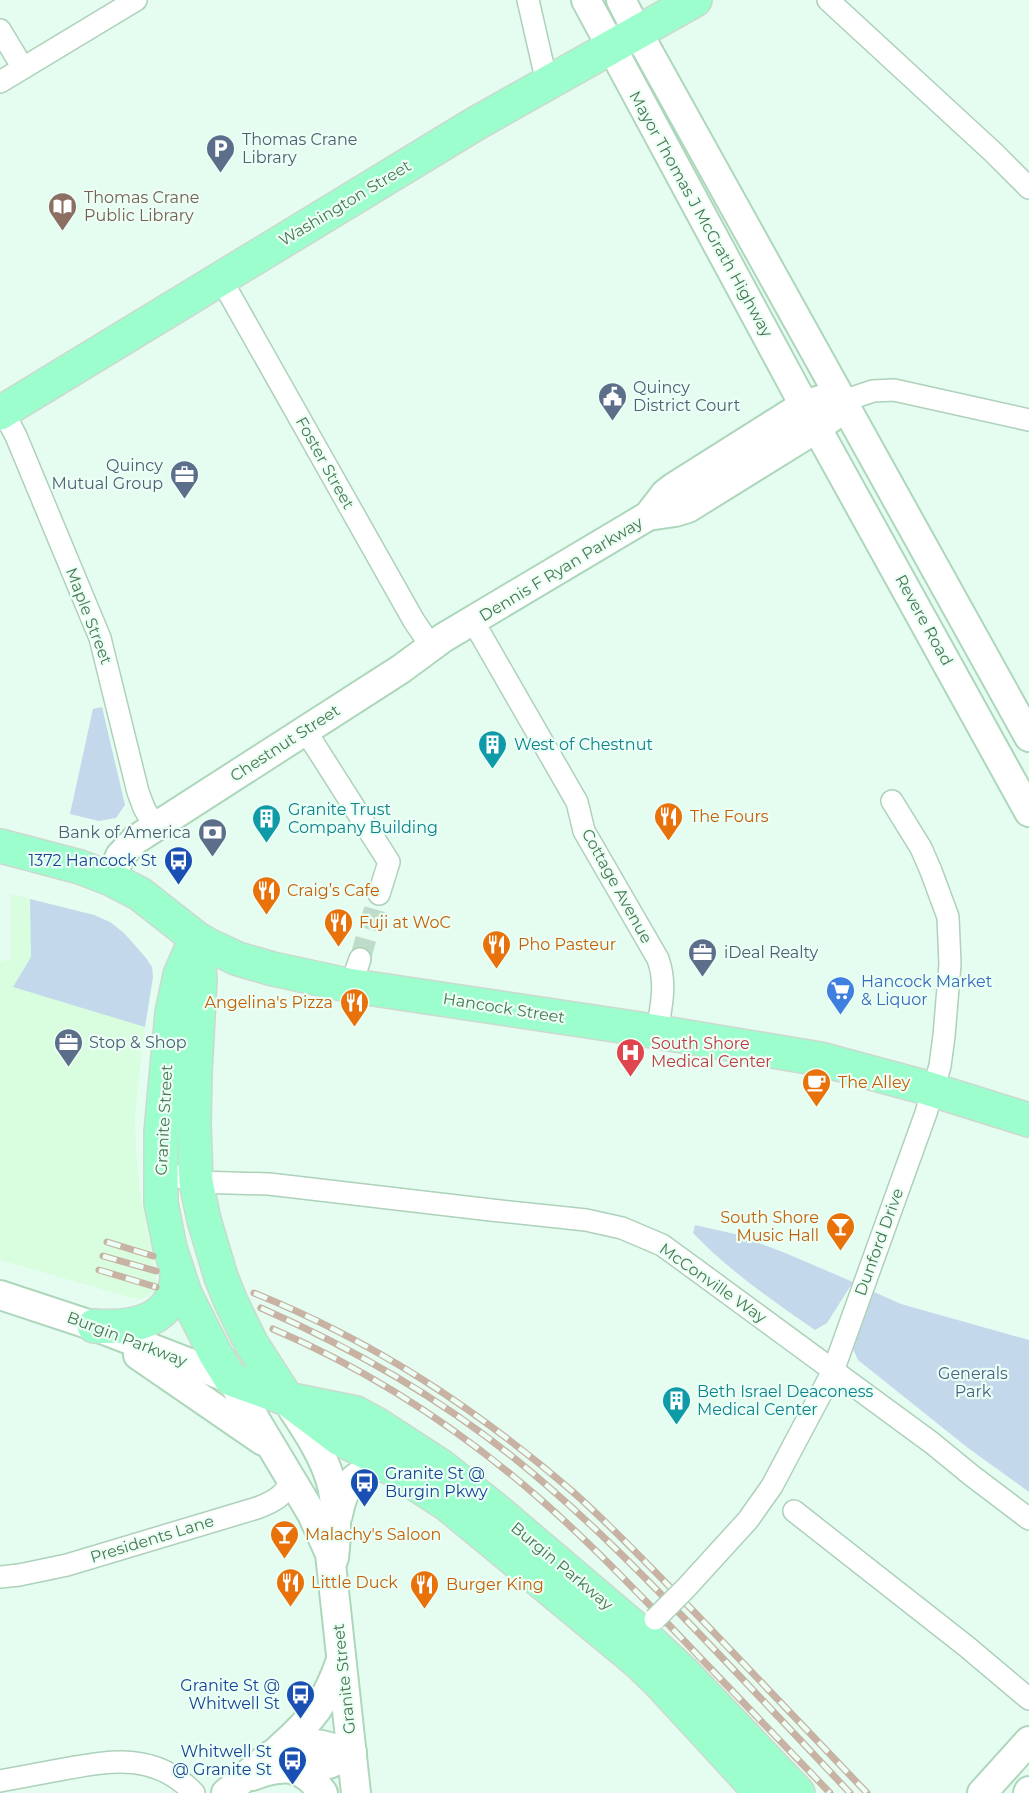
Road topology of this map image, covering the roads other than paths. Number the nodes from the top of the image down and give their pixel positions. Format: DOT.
graph roads {
  1 [pos="136,0"];
  2 [pos="528,0"];
  3 [pos="586,0"];
  4 [pos="621,0"];
  5 [pos="695,0"];
  6 [pos="828,0"];
  7 [pos="112,6"];
  8 [pos="0,30"];
  9 [pos="624,40"];
  10 [pos="23,69"];
  11 [pos="0,82"];
  12 [pos="547,83"];
  13 [pos="1029,188"];
  14 [pos="221,279"];
  15 [pos="843,401"];
  16 [pos="2,412"];
  17 [pos="811,417"];
  18 [pos="1029,420"];
  19 [pos="473,621"];
  20 [pos="431,646"];
  21 [pos="305,730"];
  22 [pos="1029,737"];
  23 [pos="892,801"];
  24 [pos="1029,812"];
  25 [pos="155,827"];
  26 [pos="0,846"];
  27 [pos="111,879"];
  28 [pos="379,894"];
  29 [pos="196,938"];
  30 [pos="657,1032"];
  31 [pos="933,1090"];
  32 [pos="1029,1120"];
  33 [pos="160,1171"];
  34 [pos="196,1182"];
  35 [pos="177,1271"];
  36 [pos="0,1294"];
  37 [pos="94,1326"];
  38 [pos="833,1371"];
  39 [pos="231,1379"];
  40 [pos="287,1399"];
  41 [pos="275,1452"];
  42 [pos="386,1464"];
  43 [pos="292,1479"];
  44 [pos="794,1511"];
  45 [pos="1029,1519"];
  46 [pos="337,1520"];
  47 [pos="333,1566"];
  48 [pos="0,1577"];
  49 [pos="649,1627"];
  50 [pos="342,1658"];
  51 [pos="1029,1699"];
  52 [pos="1026,1745"];
  53 [pos="352,1753"];
  54 [pos="280,1759"];
  55 [pos="0,1782"];
  56 [pos="233,1788"];
  57 [pos="194,1793"];
  58 [pos="323,1793"];
  59 [pos="356,1793"];
  60 [pos="761,1793"];
  61 [pos="798,1793"];
  62 [pos="982,1793"];
  1 -- 7 [label="street"];
  2 -- 12 [label="street"];
  3 -- 9 [label="main road, Mayor Thomas J McGrath Highway"];
  4 -- 9 [label="main road, Mayor Thomas J McGrath Highway"];
  5 -- 9 [label="main road, Washington Street"];
  6 -- 13 [label="street"];
  7 -- 10 [label="street"];
  8 -- 10 [label="street"];
  9 -- 12 [label="main road, Washington Street"];
  9 -- 15 [label="main road, Mayor Thomas J McGrath Highway"];
  9 -- 17 [label="main road, Mayor Thomas J McGrath Highway"];
  10 -- 11 [label="street"];
  12 -- 14 [label="main road, Washington Street"];
  14 -- 16 [label="main road, Washington Street"];
  14 -- 20 [label="street, Foster Street"];
  15 -- 17 [label="main road, Dennis F Ryan Parkway"];
  15 -- 18 [label="street"];
  15 -- 22 [label="main road"];
  16 -- 25 [label="street, Maple Street"];
  17 -- 19 [label="main road, Dennis F Ryan Parkway"];
  17 -- 24 [label="main road, Revere Road"];
  19 -- 20 [label="main road, Chestnut Street"];
  19 -- 30 [label="street, Cottage Avenue"];
  20 -- 21 [label="main road, Chestnut Street"];
  21 -- 25 [label="main road, Chestnut Street"];
  21 -- 28 [label="street"];
  23 -- 31 [label="street, Dunford Drive"];
  25 -- 27 [label="main road, Chestnut Street"];
  26 -- 27 [label="main road, Hancock Street"];
  27 -- 29 [label="main road, Hancock Street"];
  29 -- 30 [label="main road, Hancock Street"];
  29 -- 33 [label="main road, Granite Street"];
  29 -- 34 [label="main road, Granite Street"];
  30 -- 31 [label="main road, Hancock Street"];
  31 -- 32 [label="main road, Hancock Street"];
  31 -- 38 [label="street, Dunford Drive"];
  33 -- 34 [label="street, McConville Way"];
  33 -- 35 [label="main road, Granite Street"];
  34 -- 38 [label="street, McConville Way"];
  34 -- 40 [label="main road, Granite Street"];
  35 -- 37 [label="main road"];
  35 -- 39 [label="main road, Granite Street"];
  36 -- 37 [label="main road, Burgin Parkway"];
  37 -- 39 [label="main road, Burgin Parkway"];
  37 -- 41 [label="main road"];
  38 -- 45 [label="street, McConville Way"];
  38 -- 49 [label="street, Dunford Drive, bridge"];
  39 -- 40 [label="main road, Burgin Parkway"];
  39 -- 41 [label="main road, Granite Street"];
  40 -- 42 [label="main road, Burgin Parkway"];
  40 -- 46 [label="main road, Granite Street"];
  40 -- 49 [label="main road, Burgin Parkway"];
  41 -- 43 [label="main road, Granite Street"];
  42 -- 46 [label="main road"];
  42 -- 60 [label="main road, Burgin Parkway"];
  43 -- 47 [label="main road, Granite Street"];
  43 -- 48 [label="street, Presidents Lane"];
  44 -- 51 [label="street"];
  46 -- 47 [label="main road, Granite Street"];
  47 -- 50 [label="main road, Granite Street"];
  49 -- 61 [label="main road, Burgin Parkway"];
  50 -- 53 [label="main road, Granite Street"];
  50 -- 54 [label="main road"];
  52 -- 62 [label="main road"];
  53 -- 54 [label="main road"];
  53 -- 59 [label="main road, Granite Street"];
  54 -- 56 [label="main road"];
  54 -- 58 [label="main road"];
  55 -- 57 [label="street"];
}
